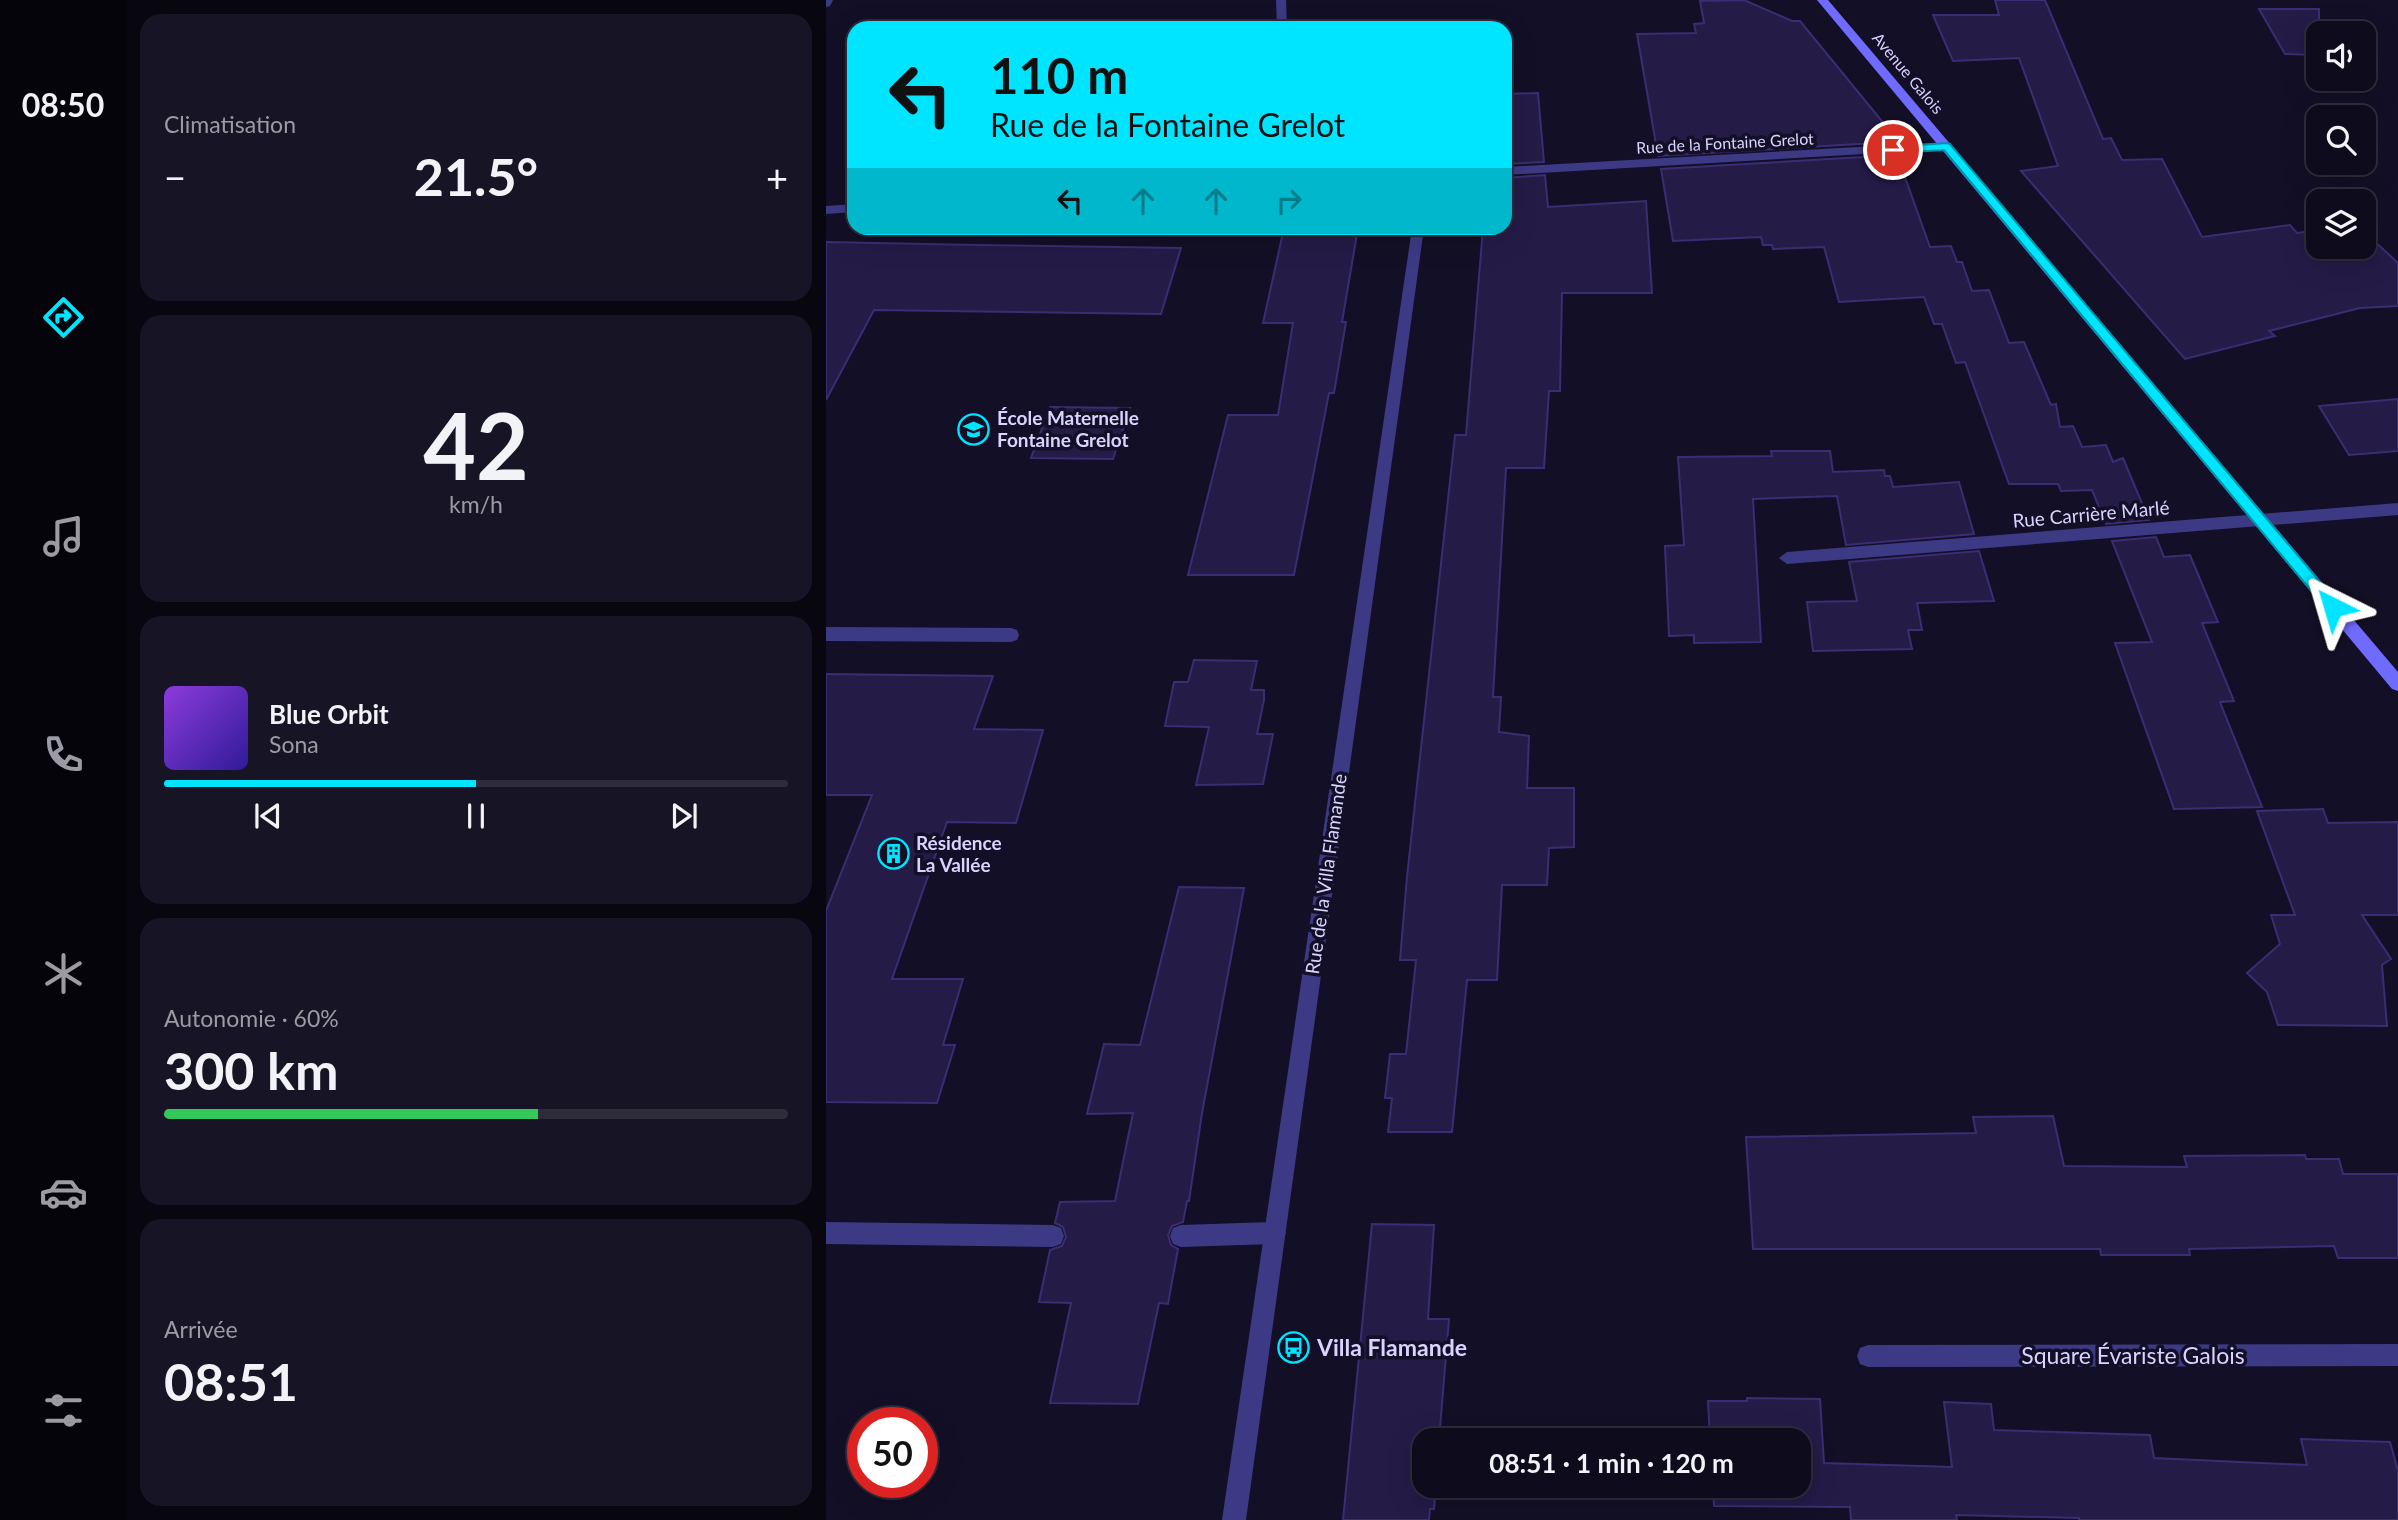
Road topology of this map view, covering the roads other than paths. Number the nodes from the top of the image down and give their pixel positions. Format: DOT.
graph roads {
  1 [pos="1281,0"];
  2 [pos="1822,0"];
  3 [pos="1282,21"];
  4 [pos="1947,146"];
  5 [pos="1512,171"];
  6 [pos="847,208"];
  7 [pos="826,210"];
  8 [pos="1417,235"];
  9 [pos="2398,509"];
  10 [pos="2258,519"];
  11 [pos="1787,558"];
  12 [pos="826,634"];
  13 [pos="1011,635"];
  14 [pos="2398,684"];
  15 [pos="826,1233"];
  16 [pos="1275,1233"];
  17 [pos="1053,1236"];
  18 [pos="1181,1236"];
  19 [pos="2398,1355"];
  20 [pos="1868,1356"];
  21 [pos="1234,1520"];
  1 -- 3 [label="street"];
  2 -- 4 [label="main road, Avenue Galois"];
  4 -- 5 [label="street, Rue de la Fontaine Grelot"];
  4 -- 10 [label="main road, Avenue Galois"];
  6 -- 7 [label="street"];
  8 -- 16 [label="street, Rue de la Villa Flamande"];
  9 -- 10 [label="street, Rue Carrière Marlé"];
  10 -- 11 [label="street, Rue Carrière Marlé"];
  10 -- 14 [label="main road, Avenue Galois"];
  12 -- 13 [label="street"];
  15 -- 17 [label="street"];
  16 -- 18 [label="street"];
  16 -- 21 [label="street, Rue de la Villa Flamande"];
  19 -- 20 [label="street, Square Évariste Galois"];
}
